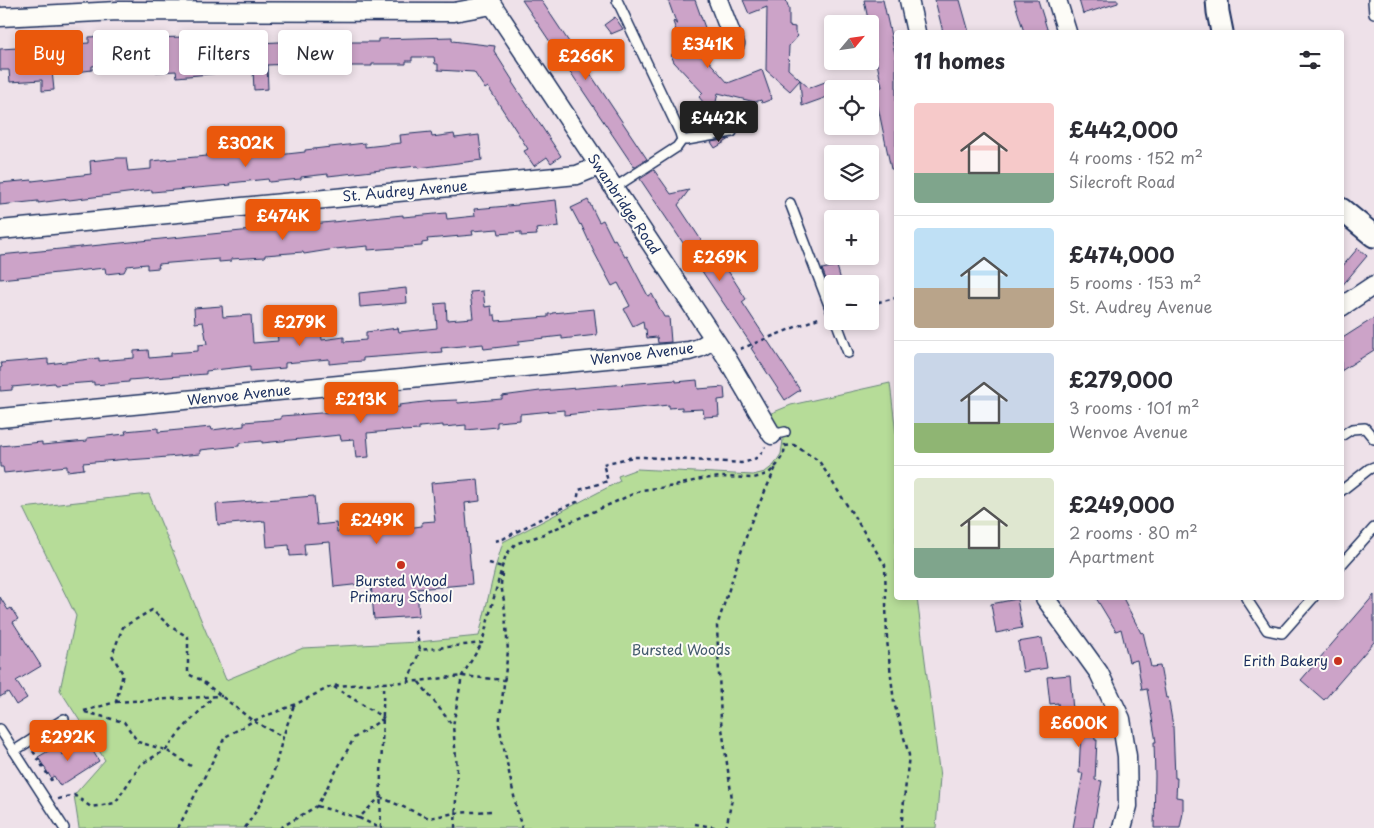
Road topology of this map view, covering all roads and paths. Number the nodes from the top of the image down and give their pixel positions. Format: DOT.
graph roads {
  1 [pos="617,0"];
  2 [pos="718,0"];
  3 [pos="909,0"];
  4 [pos="1058,0"];
  5 [pos="1217,0"];
  6 [pos="1373,0"];
  7 [pos="490,2"];
  8 [pos="1374,14"];
  9 [pos="0,17"];
  10 [pos="916,30"];
  11 [pos="1066,30"];
  12 [pos="1222,30"];
  13 [pos="734,44"];
  14 [pos="732,132"];
  15 [pos="682,140"];
  16 [pos="599,166"];
  17 [pos="614,188"];
  18 [pos="790,203"];
  19 [pos="1344,212"];
  20 [pos="0,230"];
  21 [pos="1374,236"];
  22 [pos="1374,285"];
  23 [pos="824,292"];
  24 [pos="894,298"];
  25 [pos="879,302"];
  26 [pos="1344,306"];
  27 [pos="824,316"];
  28 [pos="839,330"];
  29 [pos="714,339"];
  30 [pos="848,354"];
  31 [pos="725,355"];
  32 [pos="0,418"];
  33 [pos="1344,434"];
  34 [pos="778,437"];
  35 [pos="1374,440"];
  36 [pos="777,466"];
  37 [pos="1374,467"];
  38 [pos="1344,489"];
  39 [pos="557,510"];
  40 [pos="565,524"];
  41 [pos="1374,528"];
  42 [pos="495,541"];
  43 [pos="1344,562"];
  44 [pos="489,563"];
  45 [pos="502,567"];
  46 [pos="1046,600"];
  47 [pos="1247,600"];
  48 [pos="1311,600"];
  49 [pos="416,630"];
  50 [pos="482,644"];
  51 [pos="420,650"];
  52 [pos="462,676"];
  53 [pos="505,680"];
  54 [pos="419,681"];
  55 [pos="408,682"];
  56 [pos="383,683"];
  57 [pos="332,686"];
  58 [pos="213,696"];
  59 [pos="222,696"];
  60 [pos="116,702"];
  61 [pos="294,705"];
  62 [pos="384,718"];
  63 [pos="64,719"];
  64 [pos="253,721"];
  65 [pos="453,726"];
  66 [pos="0,729"];
  67 [pos="283,737"];
  68 [pos="27,742"];
  69 [pos="166,750"];
  70 [pos="14,751"];
  71 [pos="191,766"];
  72 [pos="55,778"];
  73 [pos="380,797"];
  74 [pos="47,801"];
  75 [pos="317,806"];
  76 [pos="491,811"];
  77 [pos="455,813"];
  78 [pos="359,818"];
  79 [pos="695,824"];
  80 [pos="64,828"];
  81 [pos="178,828"];
  82 [pos="245,828"];
  83 [pos="280,828"];
  84 [pos="380,828"];
  85 [pos="455,828"];
  86 [pos="522,828"];
  87 [pos="720,828"];
  88 [pos="726,828"];
  89 [pos="901,828"];
  90 [pos="1122,828"];
  1 -- 15 [label="lane"];
  2 -- 13 [label="street"];
  3 -- 10 [label="street"];
  4 -- 11 [label="street"];
  5 -- 12 [label="street"];
  6 -- 8 [label="lane"];
  7 -- 9 [label="street"];
  7 -- 16 [label="street, Swanbridge Road"];
  14 -- 15 [label="lane"];
  15 -- 17 [label="lane"];
  16 -- 17 [label="street, Swanbridge Road"];
  16 -- 20 [label="street, St. Audrey Avenue"];
  17 -- 29 [label="street, Swanbridge Road"];
  18 -- 23 [label="lane"];
  19 -- 21 [label="street"];
  22 -- 26 [label="street"];
  24 -- 25 [label="path"];
  27 -- 31 [label="path"];
  28 -- 30 [label="lane"];
  29 -- 31 [label="street, Swanbridge Road"];
  29 -- 32 [label="street, Wenvoe Avenue"];
  31 -- 34 [label="street, Swanbridge Road"];
  33 -- 35 [label="lane"];
  34 -- 36 [label="path"];
  34 -- 39 [label="path"];
  34 -- 89 [label="path"];
  36 -- 40 [label="path"];
  36 -- 88 [label="path"];
  37 -- 38 [label="lane"];
  39 -- 40 [label="path"];
  39 -- 42 [label="path"];
  40 -- 45 [label="path"];
  41 -- 43 [label="lane"];
  44 -- 45 [label="path"];
  45 -- 50 [label="path"];
  45 -- 53 [label="path"];
  46 -- 90 [label="street"];
  47 -- 48 [label="lane"];
  49 -- 51 [label="path"];
  50 -- 51 [label="path"];
  50 -- 52 [label="path"];
  51 -- 55 [label="path"];
  52 -- 53 [label="path"];
  52 -- 54 [label="path"];
  52 -- 65 [label="path"];
  53 -- 86 [label="path"];
  54 -- 55 [label="path"];
  54 -- 65 [label="path"];
  55 -- 56 [label="path"];
  56 -- 57 [label="path"];
  56 -- 62 [label="path"];
  57 -- 61 [label="path"];
  57 -- 62 [label="path"];
  58 -- 59 [label="path"];
  58 -- 60 [label="path"];
  58 -- 69 [label="path"];
  59 -- 60 [label="path"];
  59 -- 64 [label="path"];
  60 -- 69 [label="path"];
  61 -- 64 [label="path"];
  61 -- 67 [label="path"];
  62 -- 73 [label="path"];
  62 -- 75 [label="path"];
  63 -- 68 [label="lane"];
  64 -- 67 [label="path"];
  64 -- 81 [label="path"];
  65 -- 77 [label="path"];
  66 -- 70 [label="lane"];
  67 -- 82 [label="path"];
  68 -- 70 [label="lane"];
  68 -- 72 [label="path"];
  69 -- 71 [label="path"];
  69 -- 74 [label="path"];
  70 -- 74 [label="lane"];
  73 -- 77 [label="path"];
  73 -- 78 [label="path"];
  73 -- 84 [label="path"];
  74 -- 80 [label="lane"];
  75 -- 78 [label="path"];
  75 -- 83 [label="path"];
  76 -- 77 [label="path"];
  77 -- 85 [label="path"];
  78 -- 84 [label="path"];
  79 -- 87 [label="path"];
}
